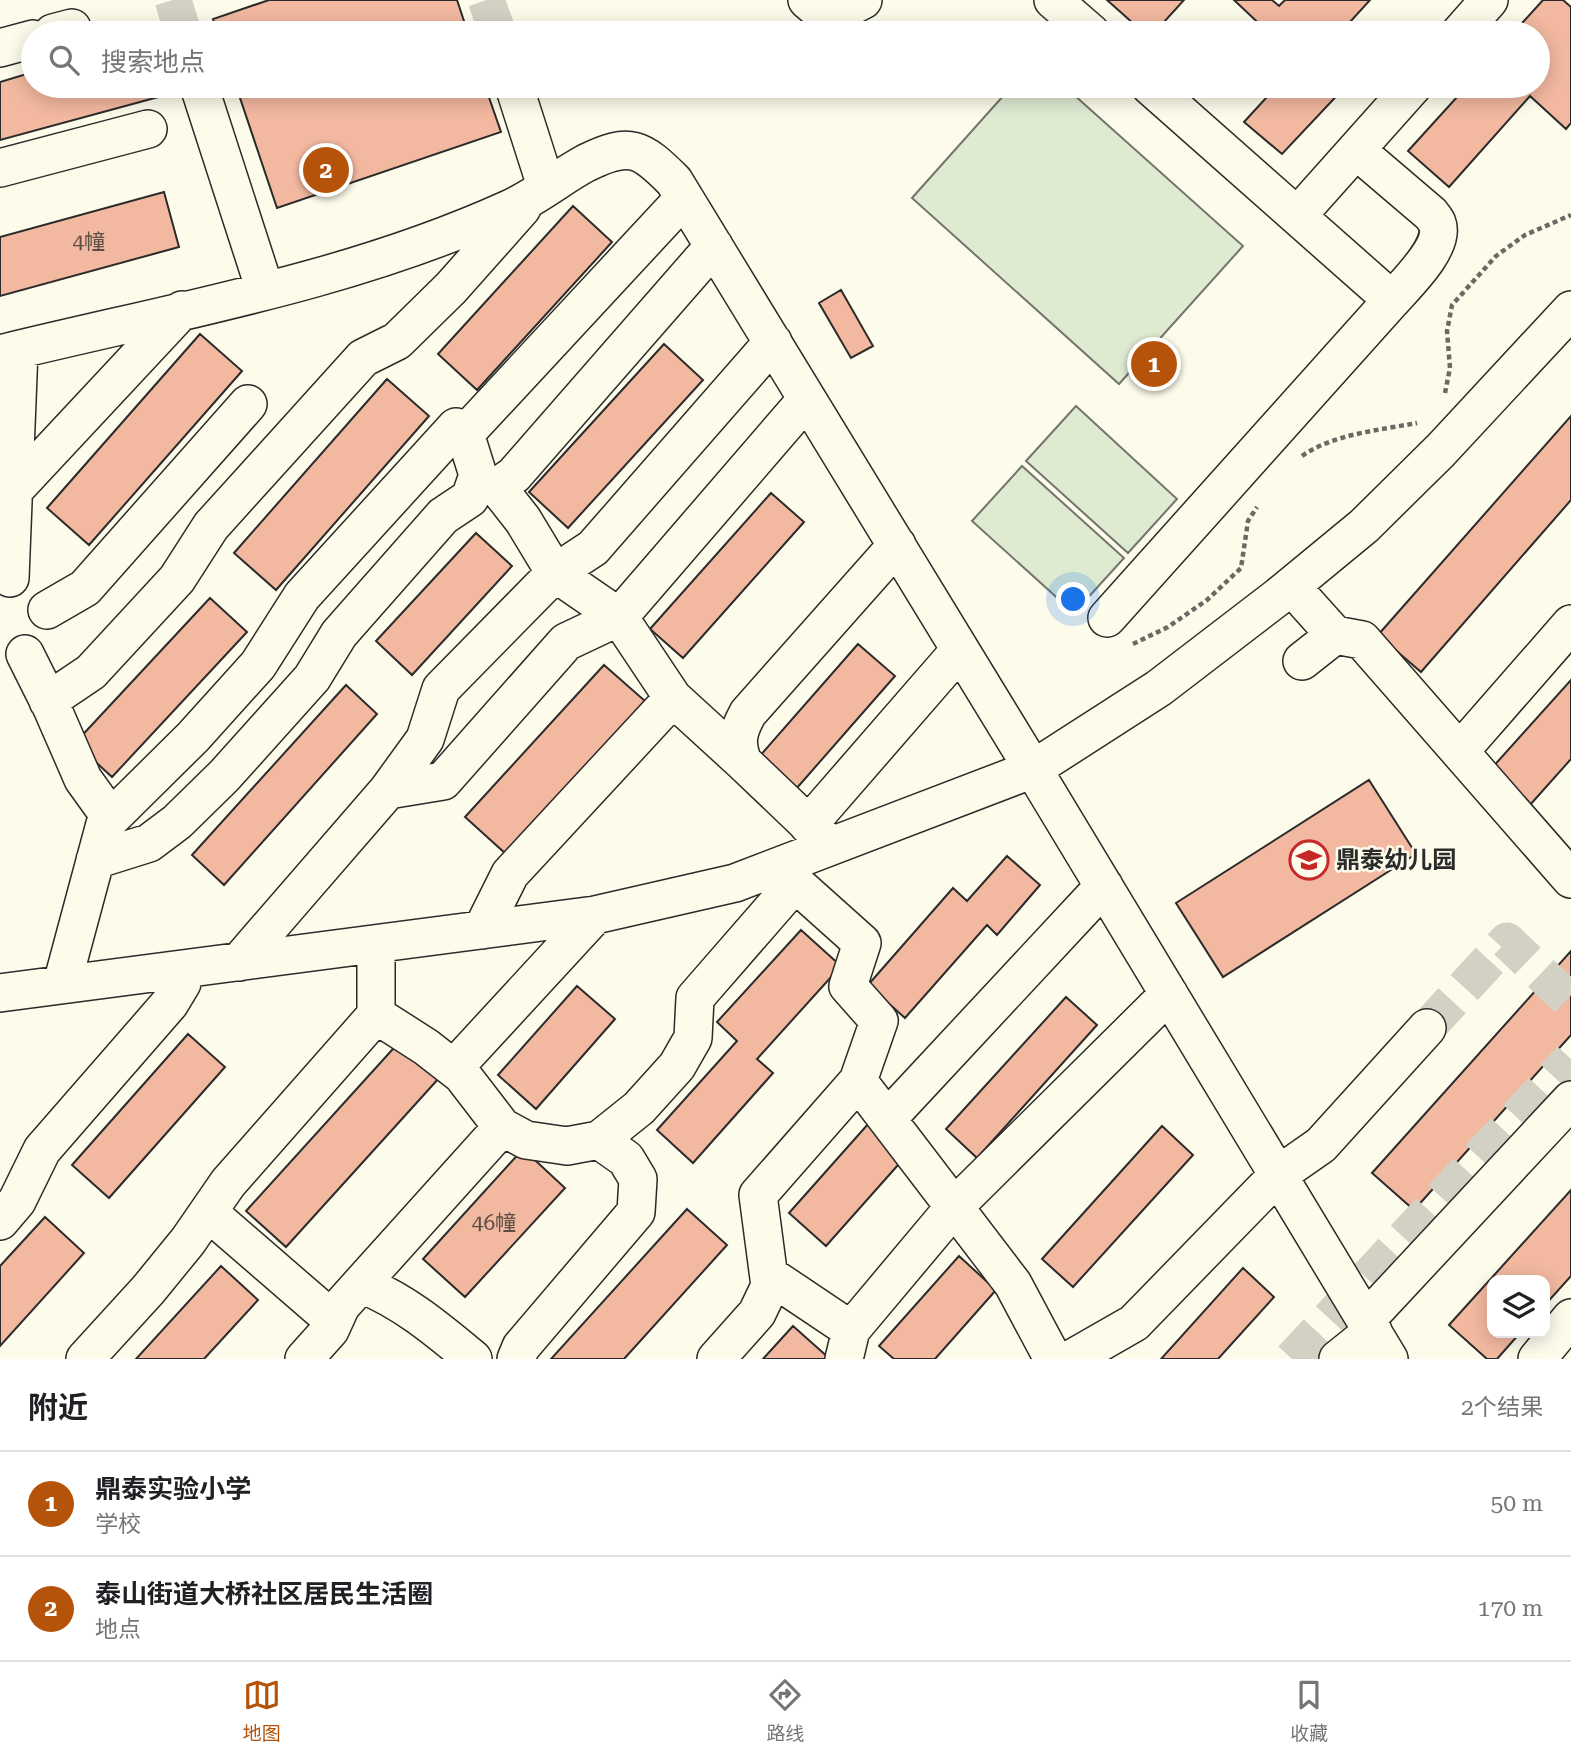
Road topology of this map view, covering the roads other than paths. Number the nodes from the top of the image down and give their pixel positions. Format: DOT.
graph roads {
  1 [pos="807,0"];
  2 [pos="863,0"];
  3 [pos="1053,0"];
  4 [pos="1489,0"];
  5 [pos="1077,21"];
  6 [pos="1471,21"];
  7 [pos="21,42"];
  8 [pos="0,48"];
  9 [pos="204,98"];
  10 [pos="517,98"];
  11 [pos="1164,98"];
  12 [pos="1402,98"];
  13 [pos="148,129"];
  14 [pos="1356,150"];
  15 [pos="0,168"];
  16 [pos="540,190"];
  17 [pos="684,198"];
  18 [pos="1297,216"];
  19 [pos="714,246"];
  20 [pos="265,290"];
  21 [pos="1392,300"];
  22 [pos="182,310"];
  23 [pos="1571,310"];
  24 [pos="773,342"];
  25 [pos="9,352"];
  26 [pos="807,399"];
  27 [pos="248,404"];
  28 [pos="463,436"];
  29 [pos="486,486"];
  30 [pos="13,491"];
  31 [pos="897,545"];
  32 [pos="555,573"];
  33 [pos="5,578"];
  34 [pos="1291,586"];
  35 [pos="47,610"];
  36 [pos="618,617"];
  37 [pos="1107,618"];
  38 [pos="1571,624"];
  39 [pos="1335,635"];
  40 [pos="960,650"];
  41 [pos="12,656"];
  42 [pos="1302,661"];
  43 [pos="673,698"];
  44 [pos="48,701"];
  45 [pos="1460,751"];
  46 [pos="743,762"];
  47 [pos="1033,769"];
  48 [pos="388,790"];
  49 [pos="111,818"];
  50 [pos="820,836"];
  51 [pos="95,860"];
  52 [pos="791,873"];
  53 [pos="1570,876"];
  54 [pos="1104,886"];
  55 [pos="595,915"];
  56 [pos="482,930"];
  57 [pos="376,944"];
  58 [pos="239,962"];
  59 [pos="183,969"];
  60 [pos="62,984"];
  61 [pos="0,993"];
  62 [pos="1169,993"];
  63 [pos="376,1015"];
  64 [pos="1427,1028"];
  65 [pos="454,1068"];
  66 [pos="858,1080"];
  67 [pos="1565,1118"];
  68 [pos="887,1119"];
  69 [pos="502,1127"];
  70 [pos="599,1140"];
  71 [pos="1278,1175"];
  72 [pos="956,1206"];
  73 [pos="208,1212"];
  74 [pos="0,1221"];
  75 [pos="769,1275"];
  76 [pos="361,1284"];
  77 [pos="1571,1318"];
  78 [pos="334,1321"];
  79 [pos="1376,1337"];
  80 [pos="847,1345"];
  81 [pos="85,1359"];
  82 [pos="304,1359"];
  83 [pos="473,1359"];
  84 [pos="516,1359"];
  85 [pos="716,1359"];
  86 [pos="1053,1359"];
  87 [pos="1071,1359"];
  88 [pos="1338,1359"];
  89 [pos="1537,1359"];
  1 -- 2 [label="lane"];
  3 -- 5 [label="lane"];
  4 -- 6 [label="lane"];
  7 -- 8 [label="lane"];
  9 -- 20 [label="lane"];
  10 -- 16 [label="lane"];
  11 -- 18 [label="lane"];
  12 -- 14 [label="lane"];
  13 -- 15 [label="lane"];
  14 -- 18 [label="lane"];
  14 -- 21 [label="lane"];
  16 -- 17 [label="lane"];
  16 -- 20 [label="lane"];
  16 -- 44 [label="lane"];
  17 -- 19 [label="lane"];
  17 -- 28 [label="lane"];
  18 -- 21 [label="lane"];
  19 -- 24 [label="lane"];
  19 -- 29 [label="lane"];
  20 -- 22 [label="lane"];
  21 -- 37 [label="lane"];
  22 -- 25 [label="lane"];
  22 -- 30 [label="lane"];
  23 -- 34 [label="lane"];
  24 -- 26 [label="lane"];
  24 -- 32 [label="lane"];
  25 -- 30 [label="lane"];
  26 -- 31 [label="lane"];
  26 -- 36 [label="lane"];
  27 -- 35 [label="lane"];
  28 -- 29 [label="lane"];
  28 -- 49 [label="lane"];
  29 -- 32 [label="lane"];
  29 -- 51 [label="lane"];
  30 -- 33 [label="lane"];
  31 -- 40 [label="lane"];
  31 -- 46 [label="lane"];
  32 -- 36 [label="lane"];
  32 -- 48 [label="lane"];
  33 -- 35 [label="lane"];
  34 -- 39 [label="lane"];
  34 -- 47 [label="lane"];
  35 -- 41 [label="lane"];
  36 -- 43 [label="lane"];
  36 -- 48 [label="lane"];
  38 -- 45 [label="lane"];
  39 -- 42 [label="lane"];
  39 -- 45 [label="lane"];
  40 -- 47 [label="lane"];
  40 -- 50 [label="lane"];
  41 -- 44 [label="lane"];
  43 -- 46 [label="lane"];
  43 -- 56 [label="lane"];
  44 -- 49 [label="lane"];
  45 -- 53 [label="lane"];
  46 -- 50 [label="lane"];
  47 -- 50 [label="lane"];
  47 -- 54 [label="lane"];
  48 -- 58 [label="lane"];
  49 -- 51 [label="lane"];
  50 -- 52 [label="lane"];
  51 -- 60 [label="lane"];
  52 -- 55 [label="lane"];
  52 -- 66 [label="lane"];
  52 -- 70 [label="lane"];
  54 -- 62 [label="lane"];
  54 -- 68 [label="lane"];
  55 -- 56 [label="lane"];
  55 -- 65 [label="lane"];
  56 -- 57 [label="lane"];
  57 -- 58 [label="lane"];
  57 -- 63 [label="lane"];
  58 -- 59 [label="lane"];
  59 -- 60 [label="lane"];
  59 -- 74 [label="lane"];
  60 -- 61 [label="lane"];
  62 -- 71 [label="lane"];
  62 -- 72 [label="lane"];
  63 -- 65 [label="lane"];
  63 -- 73 [label="lane"];
  64 -- 71 [label="lane"];
  65 -- 69 [label="lane"];
  66 -- 68 [label="lane"];
  66 -- 75 [label="lane"];
  67 -- 79 [label="lane"];
  68 -- 72 [label="lane"];
  69 -- 70 [label="lane"];
  69 -- 76 [label="lane"];
  70 -- 84 [label="lane"];
  71 -- 79 [label="lane"];
  71 -- 87 [label="lane"];
  72 -- 80 [label="lane"];
  72 -- 86 [label="lane"];
  73 -- 78 [label="lane"];
  73 -- 81 [label="lane"];
  75 -- 80 [label="lane"];
  75 -- 85 [label="lane"];
  76 -- 78 [label="lane"];
  76 -- 83 [label="lane"];
  77 -- 89 [label="lane"];
  78 -- 82 [label="lane"];
  79 -- 88 [label="lane"];
}
